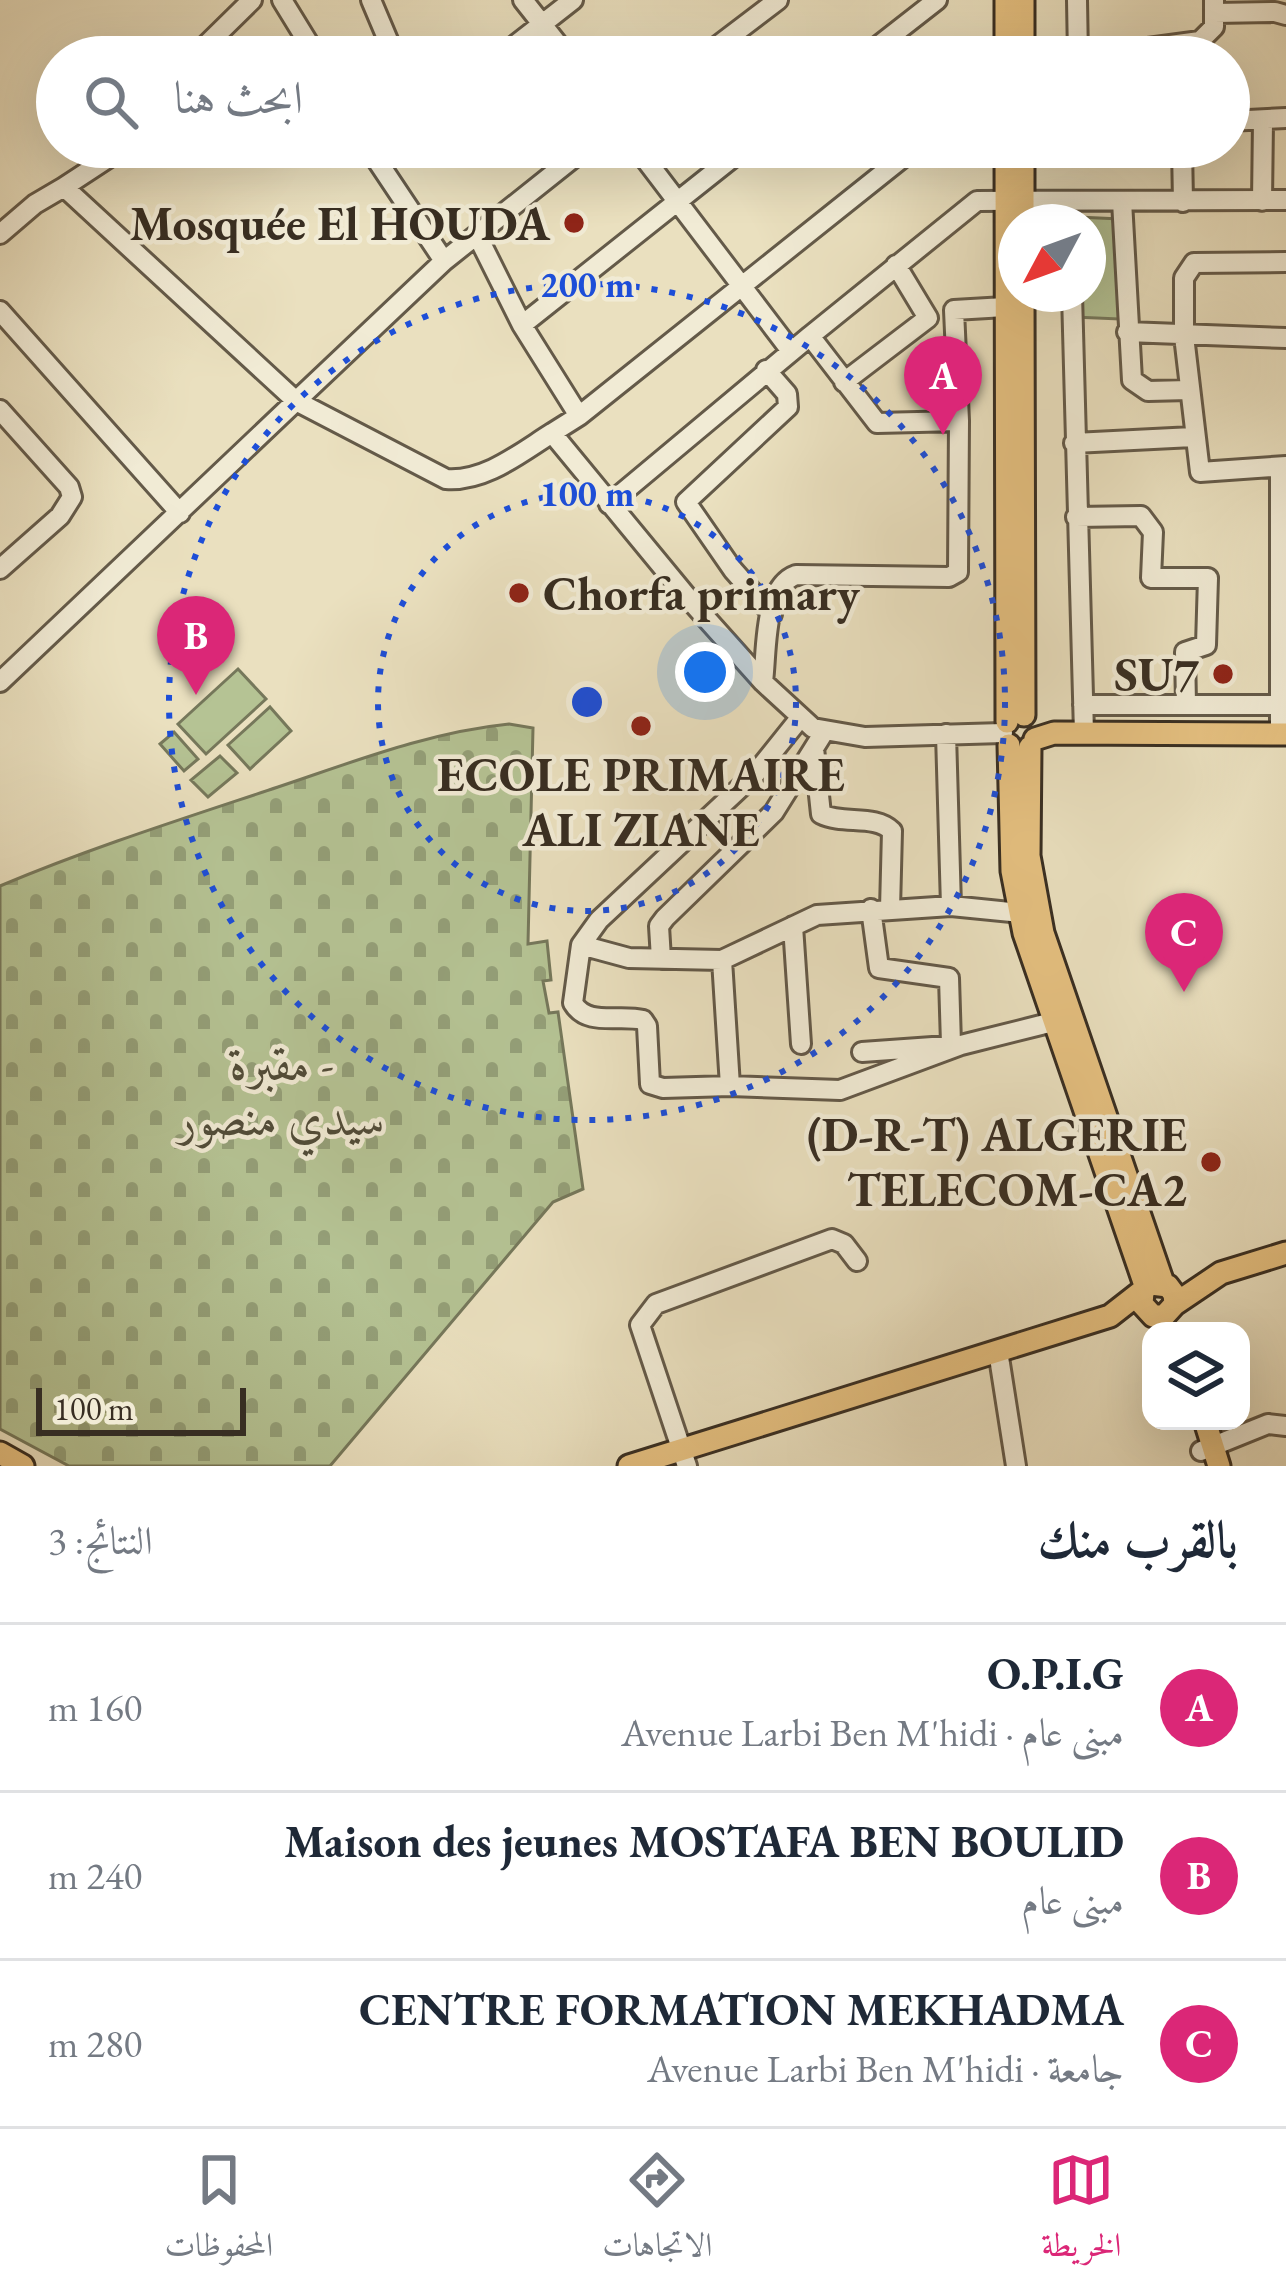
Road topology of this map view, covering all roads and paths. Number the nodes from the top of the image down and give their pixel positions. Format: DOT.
graph roads {
  1 [pos="252,0"];
  2 [pos="282,0"];
  3 [pos="371,0"];
  4 [pos="523,0"];
  5 [pos="573,0"];
  6 [pos="778,0"];
  7 [pos="937,0"];
  8 [pos="1006,0"];
  9 [pos="1023,0"];
  10 [pos="1077,0"];
  11 [pos="1215,7"];
  12 [pos="1286,15"];
  13 [pos="542,23"];
  14 [pos="215,36"];
  15 [pos="304,36"];
  16 [pos="386,36"];
  17 [pos="526,36"];
  18 [pos="552,36"];
  19 [pos="731,36"];
  20 [pos="891,36"];
  21 [pos="1006,36"];
  22 [pos="1023,36"];
  23 [pos="1078,36"];
  24 [pos="1207,36"];
  25 [pos="1286,118"];
  26 [pos="1250,121"];
  27 [pos="1263,121"];
  28 [pos="92,168"];
  29 [pos="388,168"];
  30 [pos="562,168"];
  31 [pos="652,168"];
  32 [pos="718,168"];
  33 [pos="890,168"];
  34 [pos="1010,168"];
  35 [pos="1021,168"];
  36 [pos="1182,168"];
  37 [pos="64,187"];
  38 [pos="676,200"];
  39 [pos="1286,200"];
  40 [pos="1122,201"];
  41 [pos="1262,201"];
  42 [pos="1183,202"];
  43 [pos="1017,204"];
  44 [pos="1018,204"];
  45 [pos="1106,204"];
  46 [pos="998,205"];
  47 [pos="0,234"];
  48 [pos="478,237"];
  49 [pos="444,261"];
  50 [pos="1286,262"];
  51 [pos="896,265"];
  52 [pos="741,286"];
  53 [pos="998,303"];
  54 [pos="0,310"];
  55 [pos="1014,312"];
  56 [pos="1072,312"];
  57 [pos="522,326"];
  58 [pos="1127,332"];
  59 [pos="809,336"];
  60 [pos="1184,336"];
  61 [pos="1286,338"];
  62 [pos="790,351"];
  63 [pos="766,370"];
  64 [pos="844,382"];
  65 [pos="1189,390"];
  66 [pos="296,401"];
  67 [pos="0,410"];
  68 [pos="579,416"];
  69 [pos="959,422"];
  70 [pos="552,433"];
  71 [pos="1193,437"];
  72 [pos="1074,442"];
  73 [pos="1283,466"];
  74 [pos="610,504"];
  75 [pos="180,513"];
  76 [pos="1076,517"];
  77 [pos="0,569"];
  78 [pos="772,614"];
  79 [pos="0,682"];
  80 [pos="763,682"];
  81 [pos="1186,704"];
  82 [pos="1083,705"];
  83 [pos="1279,705"];
  84 [pos="800,718"];
  85 [pos="1024,731"];
  86 [pos="1084,733"];
  87 [pos="946,734"];
  88 [pos="1283,734"];
  89 [pos="819,740"];
  90 [pos="951,906"];
  91 [pos="880,909"];
  92 [pos="1030,914"];
  93 [pos="793,926"];
  94 [pos="581,945"];
  95 [pos="661,959"];
  96 [pos="722,960"];
  97 [pos="1053,1022"];
  98 [pos="801,1044"];
  99 [pos="956,1045"];
  100 [pos="862,1052"];
  101 [pos="730,1086"];
  102 [pos="1286,1253"];
  103 [pos="857,1261"];
  104 [pos="1162,1306"];
  105 [pos="998,1351"];
  106 [pos="1286,1426"];
  107 [pos="1196,1430"];
  108 [pos="0,1453"];
  109 [pos="1210,1457"];
  110 [pos="684,1458"];
  111 [pos="22,1466"];
  112 [pos="629,1466"];
  113 [pos="1016,1466"];
  1 -- 14 [label="street"];
  2 -- 15 [label="street"];
  3 -- 16 [label="street"];
  4 -- 13 [label="street"];
  5 -- 13 [label="street"];
  6 -- 19 [label="street"];
  7 -- 20 [label="street"];
  8 -- 21 [label="main road"];
  9 -- 22 [label="main road"];
  10 -- 23 [label="street"];
  11 -- 12 [label="street"];
  11 -- 24 [label="street"];
  13 -- 17 [label="street"];
  13 -- 18 [label="street"];
  25 -- 27 [label="street"];
  26 -- 27 [label="street"];
  27 -- 41 [label="street"];
  28 -- 37 [label="street"];
  29 -- 49 [label="street"];
  30 -- 48 [label="street"];
  31 -- 38 [label="street"];
  32 -- 38 [label="street"];
  33 -- 52 [label="street"];
  34 -- 43 [label="main road"];
  35 -- 44 [label="main road"];
  36 -- 42 [label="street"];
  37 -- 47 [label="street"];
  37 -- 66 [label="street"];
  38 -- 52 [label="street"];
  38 -- 57 [label="street"];
  39 -- 41 [label="street"];
  40 -- 42 [label="street"];
  40 -- 45 [label="street"];
  40 -- 58 [label="street"];
  41 -- 42 [label="street"];
  46 -- 51 [label="street"];
  48 -- 49 [label="street"];
  48 -- 57 [label="street"];
  49 -- 66 [label="street"];
  50 -- 60 [label="street"];
  51 -- 59 [label="street"];
  51 -- 64 [label="street"];
  52 -- 62 [label="street"];
  52 -- 68 [label="street"];
  53 -- 69 [label="street"];
  54 -- 75 [label="street"];
  55 -- 85 [label="main road"];
  56 -- 72 [label="street"];
  57 -- 68 [label="street"];
  58 -- 60 [label="street"];
  58 -- 65 [label="street"];
  59 -- 62 [label="street"];
  59 -- 64 [label="street"];
  60 -- 61 [label="street"];
  60 -- 65 [label="street"];
  62 -- 63 [label="street"];
  63 -- 74 [label="street"];
  63 -- 78 [label="street"];
  64 -- 69 [label="street"];
  65 -- 71 [label="street"];
  66 -- 70 [label="street"];
  66 -- 75 [label="street"];
  67 -- 77 [label="street"];
  68 -- 70 [label="street"];
  69 -- 78 [label="street"];
  70 -- 74 [label="street"];
  71 -- 72 [label="street"];
  71 -- 73 [label="street"];
  72 -- 76 [label="street"];
  73 -- 83 [label="street"];
  74 -- 80 [label="street"];
  75 -- 79 [label="street"];
  76 -- 81 [label="street"];
  76 -- 82 [label="street"];
  78 -- 80 [label="street"];
  80 -- 84 [label="street"];
  81 -- 82 [label="street"];
  81 -- 83 [label="street"];
  82 -- 86 [label="street"];
  83 -- 88 [label="street"];
  84 -- 89 [label="street"];
  84 -- 94 [label="street"];
  85 -- 86 [label="main road"];
  85 -- 87 [label="street"];
  85 -- 92 [label="main road"];
  86 -- 88 [label="main road"];
  87 -- 89 [label="street"];
  87 -- 90 [label="street"];
  89 -- 91 [label="street"];
  89 -- 95 [label="street"];
  90 -- 91 [label="street"];
  90 -- 92 [label="street"];
  91 -- 93 [label="street"];
  91 -- 99 [label="street"];
  92 -- 97 [label="main road"];
  92 -- 104 [label="main road"];
  93 -- 96 [label="street"];
  93 -- 98 [label="street"];
  94 -- 95 [label="street"];
  94 -- 101 [label="street"];
  95 -- 96 [label="street"];
  96 -- 101 [label="street"];
  97 -- 99 [label="street"];
  97 -- 104 [label="main road"];
  99 -- 100 [label="street"];
  99 -- 101 [label="street"];
  102 -- 104 [label="main road"];
  103 -- 110 [label="street"];
  104 -- 105 [label="main road"];
  105 -- 110 [label="main road"];
  105 -- 113 [label="street"];
  106 -- 109 [label="street"];
  107 -- 109 [label="main road"];
  108 -- 111 [label="main road"];
  110 -- 112 [label="main road"];
}
